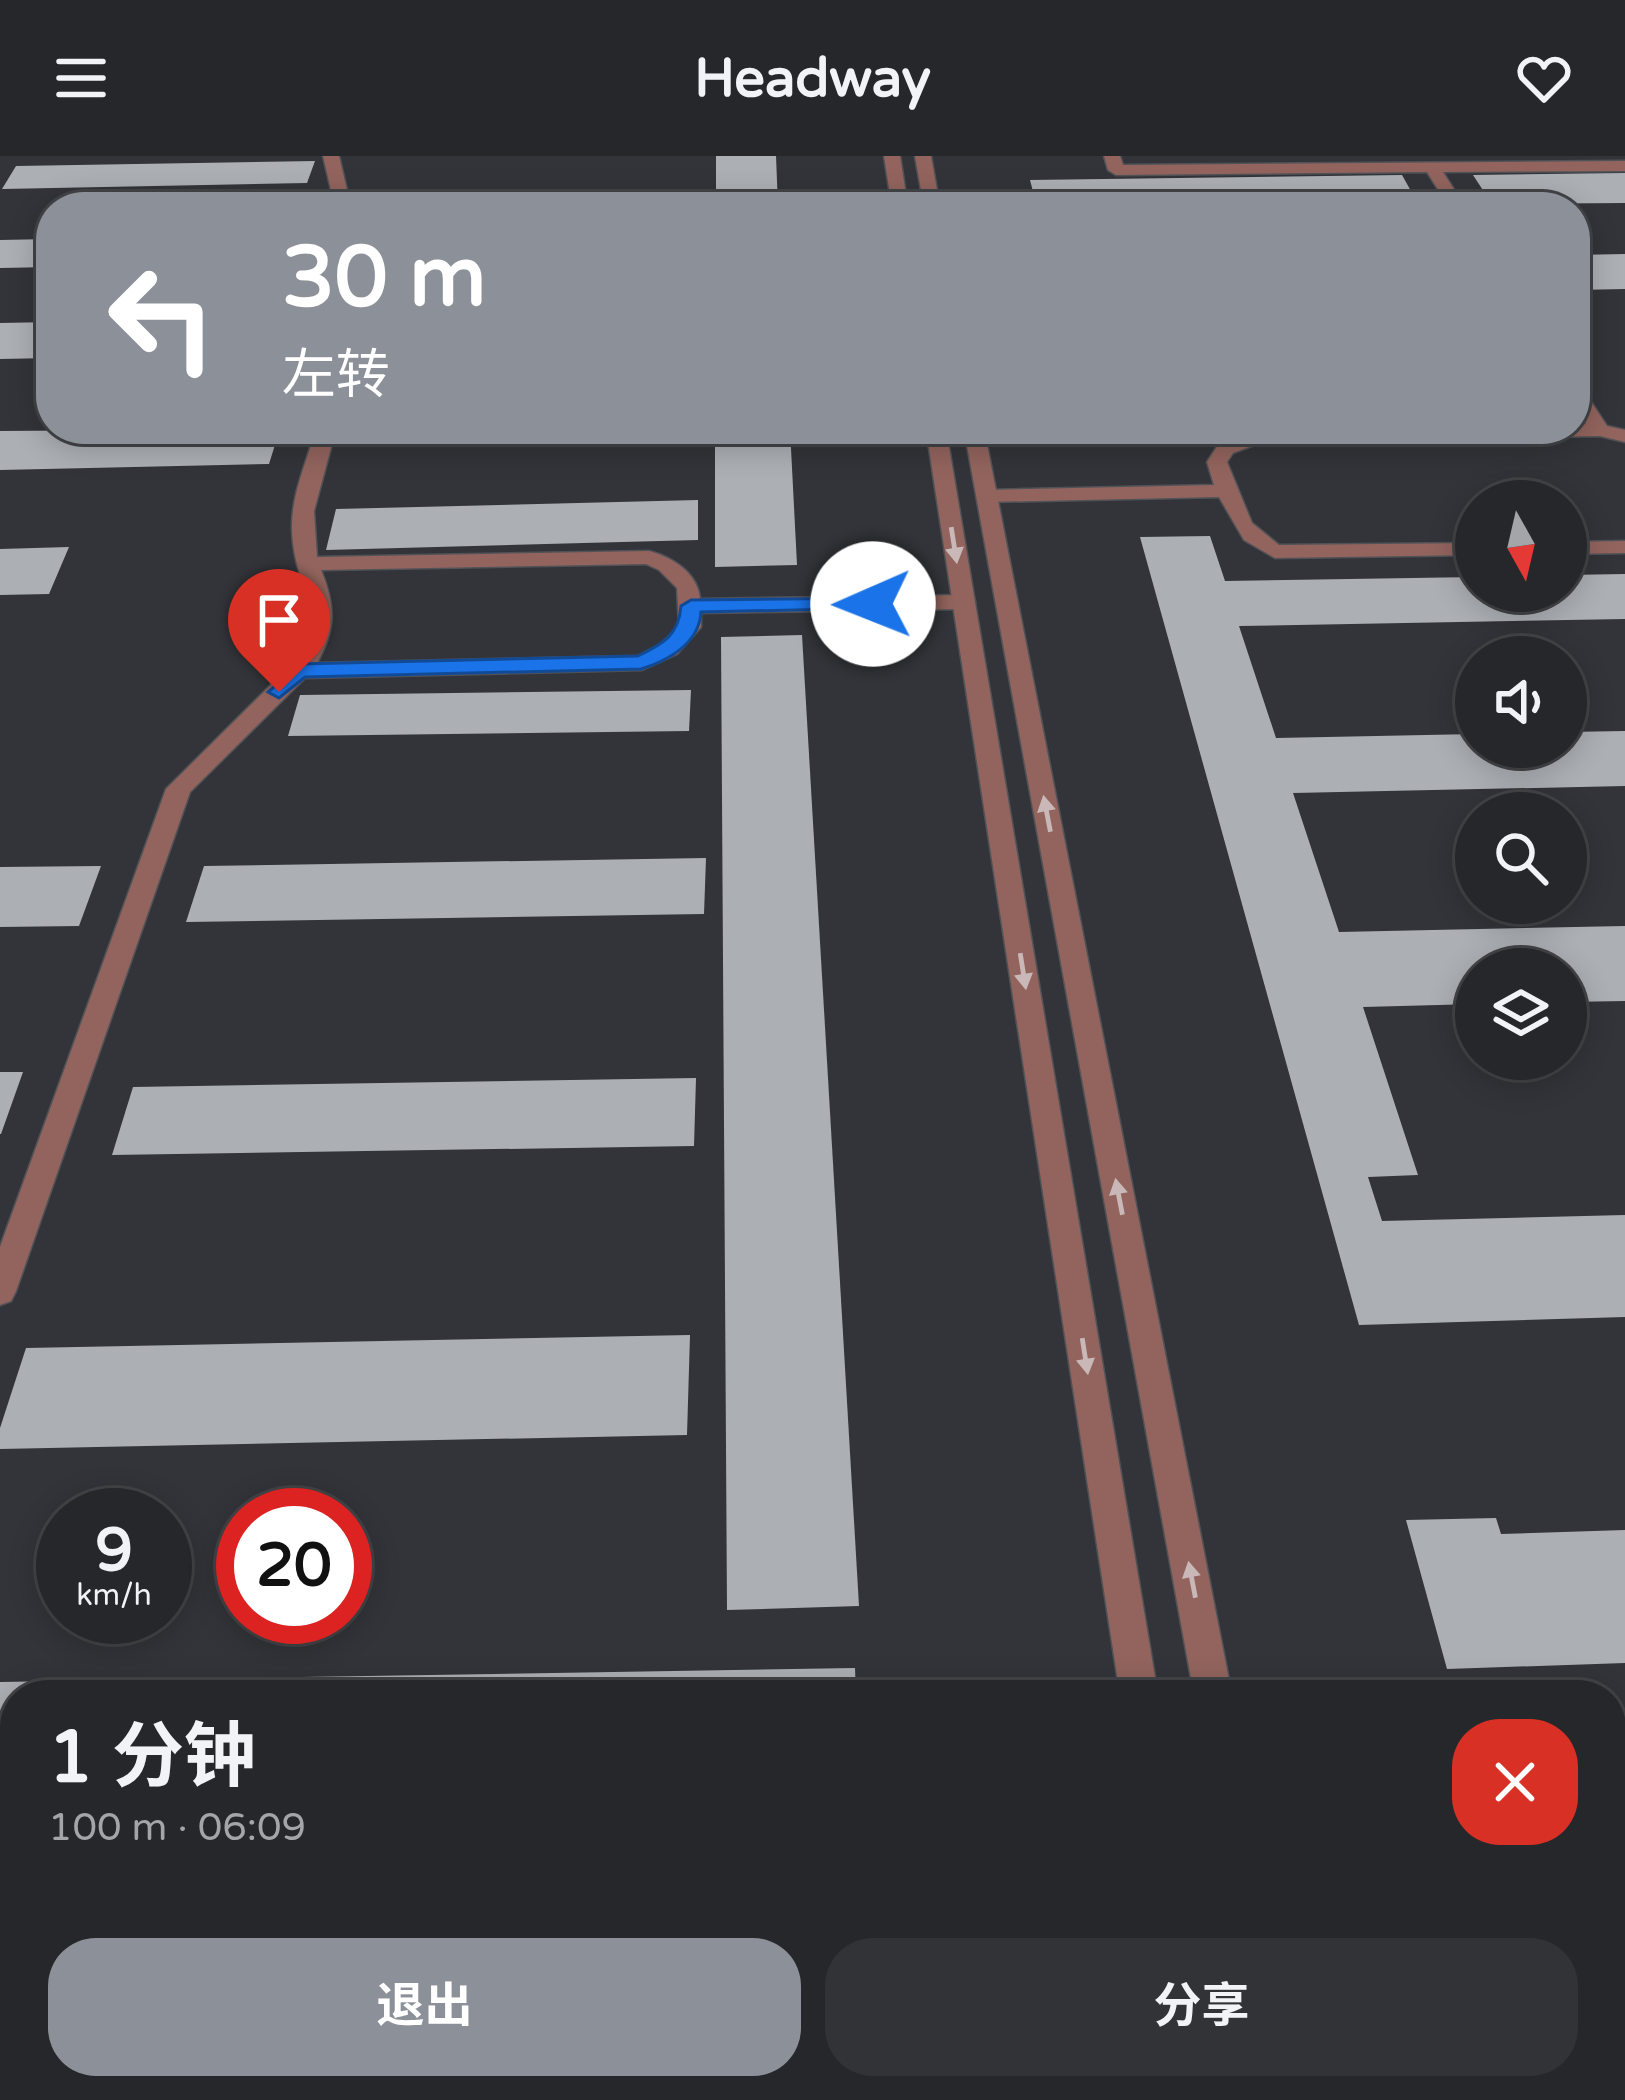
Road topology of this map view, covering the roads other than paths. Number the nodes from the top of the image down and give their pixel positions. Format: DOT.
graph roads {
  1 [pos="331,156"];
  2 [pos="892,156"];
  3 [pos="923,156"];
  4 [pos="1112,156"];
  5 [pos="1625,166"];
  6 [pos="1432,167"];
  7 [pos="339,192"];
  8 [pos="898,192"];
  9 [pos="929,192"];
  10 [pos="1448,192"];
  11 [pos="1590,415"];
  12 [pos="1590,430"];
  13 [pos="1600,430"];
  14 [pos="1625,436"];
  15 [pos="322,444"];
  16 [pos="938,444"];
  17 [pos="977,444"];
  18 [pos="1238,444"];
  19 [pos="1227,491"];
  20 [pos="987,496"];
  21 [pos="1625,547"];
  22 [pos="1587,548"];
  23 [pos="1455,549"];
  24 [pos="307,563"];
  25 [pos="964,602"];
  26 [pos="691,606"];
  27 [pos="300,670"];
  28 [pos="0,1291"];
  29 [pos="1137,1680"];
  30 [pos="1210,1680"];
  1 -- 7 [label="street"];
  2 -- 8 [label="street"];
  3 -- 9 [label="street"];
  4 -- 6 [label="street"];
  5 -- 6 [label="street"];
  6 -- 10 [label="street"];
  11 -- 13 [label="street"];
  12 -- 13 [label="street"];
  13 -- 14 [label="street"];
  15 -- 24 [label="street"];
  16 -- 25 [label="street, one-way"];
  17 -- 20 [label="street"];
  18 -- 19 [label="street"];
  19 -- 20 [label="street"];
  19 -- 23 [label="street"];
  30 -- 20 [label="street, one-way"];
  21 -- 22 [label="street"];
  24 -- 26 [label="street"];
  24 -- 27 [label="street"];
  25 -- 26 [label="street"];
  25 -- 29 [label="street, one-way"];
  26 -- 27 [label="street"];
  27 -- 28 [label="street"];
}
